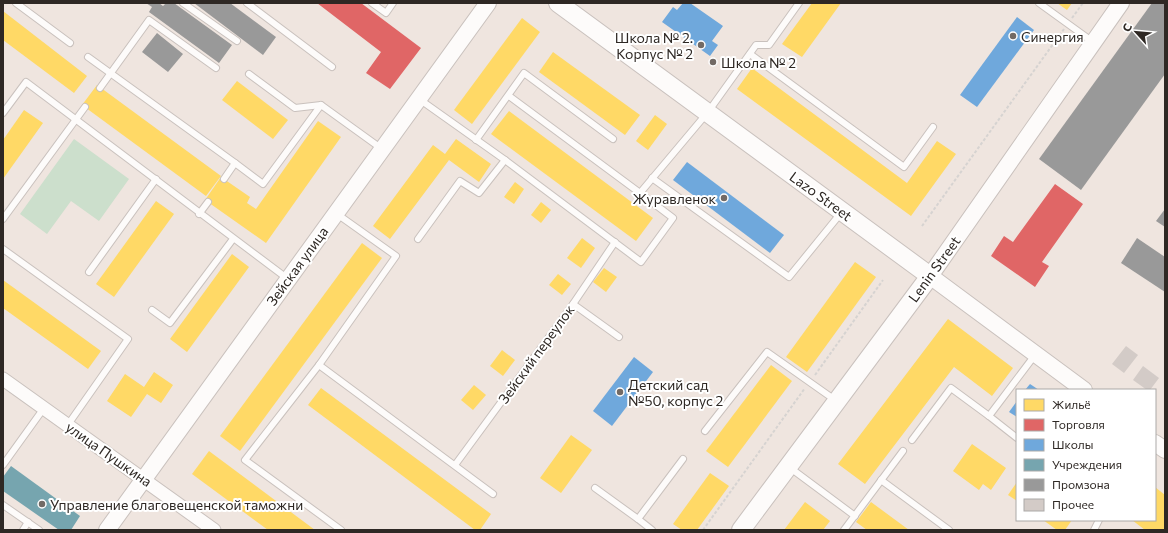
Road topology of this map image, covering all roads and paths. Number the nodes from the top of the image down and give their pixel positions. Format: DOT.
graph roads {
  1 [pos="16,3"];
  2 [pos="183,3"];
  3 [pos="247,3"];
  4 [pos="372,3"];
  5 [pos="393,3"];
  6 [pos="488,3"];
  7 [pos="558,3"];
  8 [pos="799,3"];
  9 [pos="1039,3"];
  10 [pos="1083,3"];
  11 [pos="1121,3"];
  12 [pos="1067,24"];
  13 [pos="237,41"];
  14 [pos="1093,42"];
  15 [pos="70,43"];
  16 [pos="750,54"];
  17 [pos="88,57"];
  18 [pos="332,67"];
  19 [pos="216,68"];
  20 [pos="111,73"];
  21 [pos="248,74"];
  22 [pos="100,88"];
  23 [pos="509,96"];
  24 [pos="418,98"];
  25 [pos="321,106"];
  26 [pos="85,107"];
  27 [pos="708,112"];
  28 [pos="3,113"];
  29 [pos="76,119"];
  30 [pos="933,126"];
  31 [pos="476,140"];
  32 [pos="613,140"];
  33 [pos="382,148"];
  34 [pos="505,160"];
  35 [pos="235,163"];
  36 [pos="652,178"];
  37 [pos="156,179"];
  38 [pos="224,179"];
  39 [pos="640,193"];
  40 [pos="208,202"];
  41 [pos="842,211"];
  42 [pos="335,213"];
  43 [pos="199,214"];
  44 [pos="3,219"];
  45 [pos="922,226"];
  46 [pos="418,238"];
  47 [pos="233,239"];
  48 [pos="615,242"];
  49 [pos="3,249"];
  50 [pos="90,272"];
  51 [pos="930,276"];
  52 [pos="288,279"];
  53 [pos="883,280"];
  54 [pos="573,304"];
  55 [pos="152,310"];
  56 [pos="619,338"];
  57 [pos="1035,354"];
  58 [pos="319,365"];
  59 [pos="3,379"];
  60 [pos="810,382"];
  61 [pos="1083,389"];
  62 [pos="837,401"];
  63 [pos="44,408"];
  64 [pos="989,416"];
  65 [pos="67,426"];
  66 [pos="705,431"];
  67 [pos="1016,437"];
  68 [pos="912,440"];
  69 [pos="903,451"];
  70 [pos="683,459"];
  71 [pos="455,464"];
  72 [pos="3,465"];
  73 [pos="788,466"];
  74 [pos="144,479"];
  75 [pos="881,480"];
  76 [pos="595,488"];
  77 [pos="493,494"];
  78 [pos="3,504"];
  79 [pos="855,516"];
  80 [pos="638,519"];
  81 [pos="1098,521"];
  82 [pos="28,522"];
  83 [pos="849,527"];
  84 [pos="23,530"];
  85 [pos="39,530"];
  86 [pos="107,530"];
  87 [pos="214,530"];
  88 [pos="341,530"];
  89 [pos="652,530"];
  90 [pos="702,530"];
  91 [pos="741,530"];
  92 [pos="844,530"];
  93 [pos="949,530"];
  94 [pos="1094,530"];
  1 -- 15 [label="lane"];
  2 -- 13 [label="lane"];
  3 -- 18 [label="lane"];
  4 -- 5 [label="lane"];
  6 -- 24 [label="street, Зейская улица"];
  7 -- 27 [label="main road, Lazo Street"];
  8 -- 16 [label="lane"];
  9 -- 12 [label="lane"];
  10 -- 12 [label="path"];
  11 -- 14 [label="street, Lenin Street"];
  12 -- 14 [label="lane"];
  12 -- 45 [label="path"];
  14 -- 51 [label="street, Lenin Street"];
  16 -- 27 [label="lane"];
  16 -- 30 [label="lane"];
  17 -- 20 [label="lane"];
  19 -- 20 [label="lane"];
  20 -- 22 [label="lane"];
  20 -- 35 [label="lane"];
  21 -- 25 [label="lane"];
  23 -- 31 [label="lane"];
  23 -- 32 [label="lane"];
  23 -- 39 [label="lane"];
  24 -- 31 [label="lane"];
  24 -- 33 [label="street, Зейская улица"];
  25 -- 33 [label="lane"];
  25 -- 35 [label="lane"];
  26 -- 29 [label="lane"];
  27 -- 36 [label="lane"];
  27 -- 41 [label="main road, Lazo Street"];
  28 -- 29 [label="lane"];
  29 -- 37 [label="lane"];
  29 -- 44 [label="lane"];
  31 -- 34 [label="lane"];
  33 -- 42 [label="street, Зейская улица"];
  34 -- 46 [label="lane"];
  34 -- 48 [label="lane"];
  35 -- 38 [label="lane"];
  36 -- 39 [label="lane"];
  36 -- 41 [label="lane"];
  37 -- 43 [label="lane"];
  37 -- 50 [label="lane"];
  39 -- 48 [label="lane"];
  40 -- 43 [label="lane"];
  41 -- 51 [label="main road, Lazo Street"];
  42 -- 52 [label="street, Зейская улица"];
  42 -- 58 [label="lane"];
  43 -- 47 [label="lane"];
  47 -- 52 [label="lane"];
  47 -- 55 [label="lane"];
  48 -- 54 [label="lane, Зейский переулок"];
  49 -- 65 [label="lane"];
  51 -- 57 [label="street, Lazo Street"];
  51 -- 62 [label="main road, Lenin Street"];
  52 -- 74 [label="street, Зейская улица"];
  53 -- 60 [label="path"];
  54 -- 56 [label="lane"];
  54 -- 71 [label="lane, Зейский переулок"];
  57 -- 61 [label="street, Lazo Street"];
  57 -- 64 [label="lane"];
  58 -- 71 [label="lane"];
  58 -- 88 [label="lane"];
  59 -- 63 [label="street, улица Пушкина"];
  60 -- 62 [label="lane"];
  60 -- 66 [label="lane"];
  60 -- 90 [label="path"];
  62 -- 73 [label="main road, Lenin Street"];
  63 -- 65 [label="street, улица Пушкина"];
  63 -- 72 [label="lane"];
  64 -- 67 [label="lane"];
  64 -- 68 [label="lane"];
  65 -- 74 [label="street, улица Пушкина"];
  69 -- 75 [label="lane"];
  70 -- 80 [label="lane"];
  71 -- 77 [label="lane"];
  73 -- 79 [label="lane"];
  73 -- 91 [label="main road, Lenin Street"];
  74 -- 86 [label="street, Зейская улица"];
  74 -- 87 [label="street, улица Пушкина"];
  75 -- 79 [label="lane"];
  75 -- 93 [label="lane"];
  76 -- 80 [label="lane"];
  78 -- 82 [label="lane"];
  79 -- 83 [label="lane"];
  80 -- 89 [label="lane"];
  81 -- 94 [label="lane"];
  82 -- 84 [label="lane"];
  82 -- 85 [label="lane"];
  83 -- 92 [label="lane"];
}
